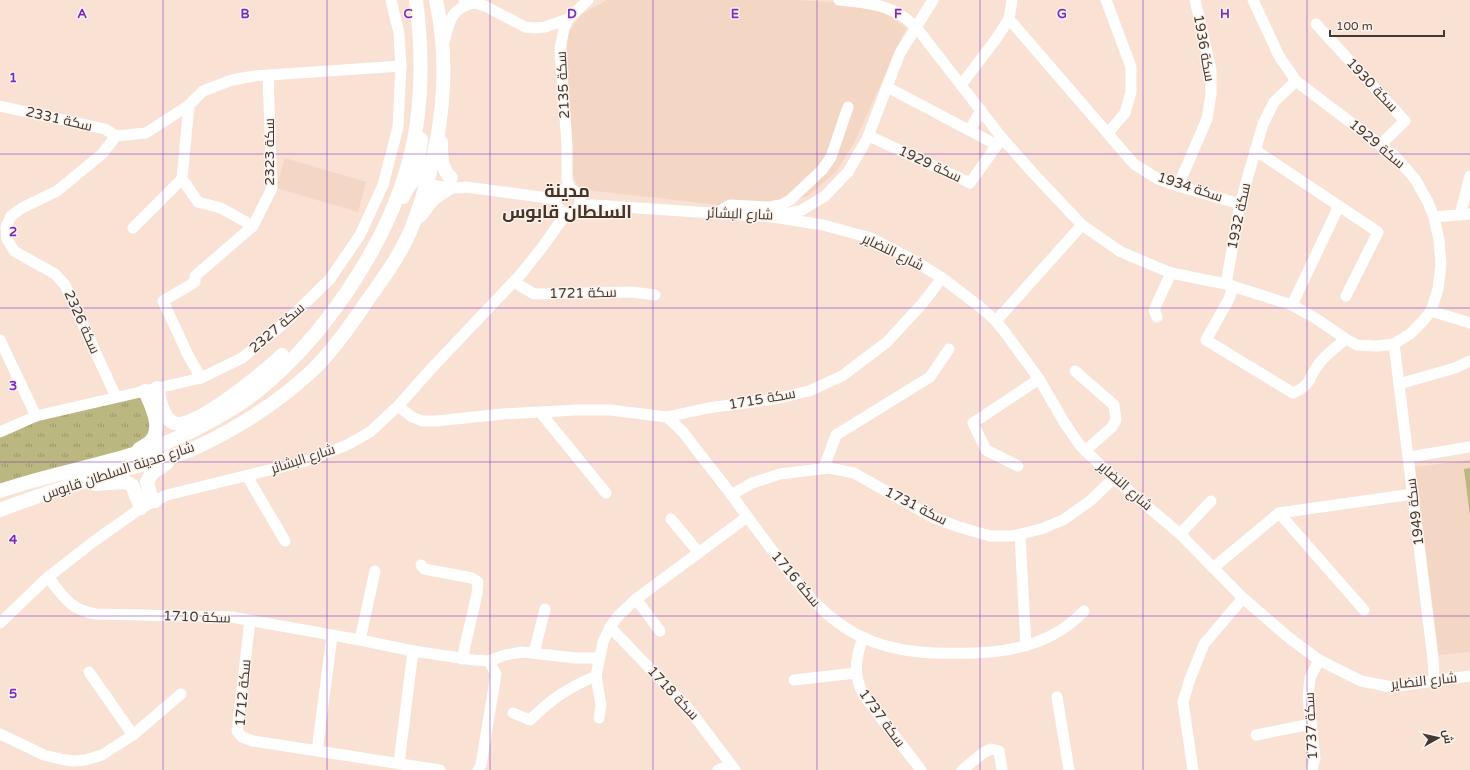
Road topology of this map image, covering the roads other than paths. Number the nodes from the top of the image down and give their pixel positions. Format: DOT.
graph roads {
  1 [pos="391,0"];
  2 [pos="416,0"];
  3 [pos="419,0"];
  4 [pos="436,0"];
  5 [pos="588,0"];
  6 [pos="839,0"];
  7 [pos="933,0"];
  8 [pos="1012,0"];
  9 [pos="1106,0"];
  10 [pos="1195,0"];
  11 [pos="1253,0"];
  12 [pos="469,1"];
  13 [pos="568,19"];
  14 [pos="1009,19"];
  15 [pos="1316,24"];
  16 [pos="916,27"];
  17 [pos="443,46"];
  18 [pos="401,66"];
  19 [pos="268,75"];
  20 [pos="1296,81"];
  21 [pos="961,85"];
  22 [pos="887,87"];
  23 [pos="189,105"];
  24 [pos="0,106"];
  25 [pos="848,107"];
  26 [pos="981,110"];
  27 [pos="440,120"];
  28 [pos="970,130"];
  29 [pos="1108,133"];
  30 [pos="116,136"];
  31 [pos="869,136"];
  32 [pos="999,141"];
  33 [pos="1380,144"];
  34 [pos="1255,150"];
  35 [pos="1470,176"];
  36 [pos="426,177"];
  37 [pos="182,179"];
  38 [pos="450,183"];
  39 [pos="1178,186"];
  40 [pos="563,193"];
  41 [pos="811,204"];
  42 [pos="1240,204"];
  43 [pos="576,206"];
  44 [pos="1339,206"];
  45 [pos="719,211"];
  46 [pos="1465,214"];
  47 [pos="773,217"];
  48 [pos="1434,217"];
  49 [pos="816,224"];
  50 [pos="558,225"];
  51 [pos="1082,225"];
  52 [pos="253,226"];
  53 [pos="133,228"];
  54 [pos="412,228"];
  55 [pos="1171,273"];
  56 [pos="942,278"];
  57 [pos="514,282"];
  58 [pos="1230,285"];
  59 [pos="655,295"];
  60 [pos="1346,296"];
  61 [pos="1292,305"];
  62 [pos="1431,311"];
  63 [pos="330,315"];
  64 [pos="1157,318"];
  65 [pos="996,321"];
  66 [pos="1470,323"];
  67 [pos="1346,339"];
  68 [pos="0,340"];
  69 [pos="1394,344"];
  70 [pos="949,349"];
  71 [pos="1470,361"];
  72 [pos="1075,371"];
  73 [pos="201,378"];
  74 [pos="1039,379"];
  75 [pos="1399,384"];
  76 [pos="151,389"];
  77 [pos="116,397"];
  78 [pos="398,406"];
  79 [pos="540,412"];
  80 [pos="36,416"];
  81 [pos="667,417"];
  82 [pos="218,418"];
  83 [pos="0,432"];
  84 [pos="1470,447"];
  85 [pos="1085,451"];
  86 [pos="184,452"];
  87 [pos="122,457"];
  88 [pos="1409,457"];
  89 [pos="1018,466"];
  90 [pos="824,468"];
  91 [pos="247,476"];
  92 [pos="1114,478"];
  93 [pos="72,486"];
  94 [pos="4,487"];
  95 [pos="606,493"];
  96 [pos="1413,494"];
  97 [pos="732,495"];
  98 [pos="1210,500"];
  99 [pos="155,501"];
  100 [pos="141,508"];
  101 [pos="0,510"];
  102 [pos="1279,513"];
  103 [pos="747,517"];
  104 [pos="671,519"];
  105 [pos="1180,534"];
  106 [pos="1020,535"];
  107 [pos="284,541"];
  108 [pos="699,553"];
  109 [pos="421,566"];
  110 [pos="1213,568"];
  111 [pos="375,571"];
  112 [pos="48,577"];
  113 [pos="1243,598"];
  114 [pos="636,599"];
  115 [pos="545,609"];
  116 [pos="1364,610"];
  117 [pos="1084,611"];
  118 [pos="250,621"];
  119 [pos="0,623"];
  120 [pos="610,626"];
  121 [pos="660,631"];
  122 [pos="332,636"];
  123 [pos="863,638"];
  124 [pos="360,640"];
  125 [pos="1026,646"];
  126 [pos="413,652"];
  127 [pos="534,653"];
  128 [pos="599,658"];
  129 [pos="462,659"];
  130 [pos="1319,660"];
  131 [pos="489,661"];
  132 [pos="89,672"];
  133 [pos="856,673"];
  134 [pos="596,676"];
  135 [pos="1470,676"];
  136 [pos="794,680"];
  137 [pos="1434,680"];
  138 [pos="181,694"];
  139 [pos="1056,697"];
  140 [pos="513,713"];
  141 [pos="599,718"];
  142 [pos="1311,724"];
  143 [pos="0,734"];
  144 [pos="133,735"];
  145 [pos="1256,735"];
  146 [pos="317,751"];
  147 [pos="398,763"];
  148 [pos="733,767"];
  149 [pos="440,770"];
  150 [pos="478,770"];
  151 [pos="718,770"];
  152 [pos="921,770"];
  153 [pos="962,770"];
  154 [pos="1002,770"];
  155 [pos="1069,770"];
  156 [pos="1193,770"];
  157 [pos="1312,770"];
  1 -- 18 [label="street, سكة 2327"];
  2 -- 63 [label="main road, شارع مدينة السلطان قابوس"];
  3 -- 36 [label="main road"];
  4 -- 17 [label="main road, شارع مدينة السلطان قابوس"];
  5 -- 13 [label="street, سكة 2135"];
  6 -- 16 [label="street"];
  7 -- 16 [label="street, شارع البشائر"];
  8 -- 14 [label="street"];
  9 -- 29 [label="street"];
  10 -- 39 [label="street, سكة 1936"];
  11 -- 20 [label="street, سكة 1929"];
  12 -- 13 [label="street"];
  12 -- 17 [label="street"];
  13 -- 40 [label="street, سكة 2135"];
  14 -- 21 [label="street"];
  14 -- 29 [label="street, سكة 1934"];
  15 -- 33 [label="street, سكة 1930"];
  16 -- 21 [label="street, سكة 1929"];
  16 -- 22 [label="street, شارع البشائر"];
  17 -- 27 [label="main road, شارع مدينة السلطان قابوس"];
  18 -- 19 [label="street"];
  18 -- 73 [label="street, سكة 2327"];
  19 -- 23 [label="street"];
  19 -- 52 [label="street, سكة 2323"];
  20 -- 33 [label="street, سكة 1929"];
  20 -- 34 [label="street, سكة 1932"];
  21 -- 26 [label="street, سكة 1929"];
  22 -- 28 [label="street, سكة 1929"];
  22 -- 31 [label="street, شارع البشائر"];
  23 -- 30 [label="street"];
  23 -- 37 [label="street"];
  24 -- 30 [label="street, سكة 2331"];
  25 -- 45 [label="street"];
  26 -- 28 [label="street"];
  26 -- 32 [label="street, سكة 1929"];
  27 -- 36 [label="main road, شارع مدينة السلطان قابوس"];
  27 -- 38 [label="main road"];
  28 -- 32 [label="street, سكة 1929"];
  29 -- 39 [label="street, سكة 1934"];
  30 -- 77 [label="street, سكة 2326"];
  31 -- 32 [label="street, سكة 1929"];
  31 -- 41 [label="street, شارع البشائر"];
  32 -- 51 [label="street, سكة 1929"];
  33 -- 48 [label="street, سكة 1929"];
  34 -- 42 [label="street, سكة 1932"];
  34 -- 44 [label="street"];
  35 -- 46 [label="street"];
  36 -- 38 [label="street"];
  36 -- 54 [label="main road, شارع مدينة السلطان قابوس"];
  36 -- 82 [label="main road"];
  37 -- 52 [label="street"];
  37 -- 53 [label="street"];
  38 -- 40 [label="street"];
  38 -- 54 [label="main road"];
  39 -- 42 [label="street, سكة 1934"];
  40 -- 43 [label="street"];
  40 -- 43 [label="street"];
  40 -- 50 [label="street"];
  41 -- 47 [label="street, شارع البشائر"];
  41 -- 49 [label="street"];
  42 -- 58 [label="street, سكة 1932"];
  43 -- 45 [label="street, شارع البشائر"];
  43 -- 50 [label="street, شارع البشائر"];
  44 -- 60 [label="street"];
  44 -- 61 [label="street"];
  45 -- 47 [label="street, شارع البشائر"];
  46 -- 48 [label="street"];
  47 -- 49 [label="street, شارع النضاير"];
  48 -- 62 [label="street, سكة 1929"];
  49 -- 56 [label="street, شارع النضاير"];
  50 -- 57 [label="street, شارع البشائر"];
  51 -- 55 [label="street, سكة 1929"];
  51 -- 65 [label="street"];
  52 -- 73 [label="street, سكة 2323"];
  54 -- 86 [label="main road, شارع مدينة السلطان قابوس"];
  55 -- 58 [label="street, سكة 1929"];
  55 -- 64 [label="street"];
  56 -- 65 [label="street, شارع النضاير"];
  56 -- 81 [label="street, سكة 1715"];
  57 -- 59 [label="street, سكة 1721"];
  57 -- 78 [label="street, شارع البشائر"];
  58 -- 61 [label="street, سكة 1929"];
  58 -- 67 [label="street"];
  61 -- 67 [label="street, سكة 1929"];
  62 -- 66 [label="street"];
  62 -- 69 [label="street, سكة 1929"];
  63 -- 76 [label="main road"];
  63 -- 82 [label="main road, شارع مدينة السلطان قابوس"];
  65 -- 74 [label="street, شارع النضاير"];
  67 -- 69 [label="street, سكة 1929"];
  68 -- 80 [label="street"];
  69 -- 75 [label="street, سكة 1949"];
  70 -- 90 [label="street"];
  71 -- 75 [label="street"];
  72 -- 85 [label="street"];
  73 -- 76 [label="street, سكة 2327"];
  74 -- 85 [label="street, شارع النضاير"];
  74 -- 89 [label="street"];
  75 -- 88 [label="street, سكة 1949"];
  76 -- 77 [label="street, سكة 2327"];
  76 -- 87 [label="main road"];
  77 -- 80 [label="street, سكة 2327"];
  78 -- 79 [label="street, سكة 1715"];
  78 -- 91 [label="street, شارع البشائر"];
  79 -- 81 [label="street, سكة 1715"];
  79 -- 95 [label="street"];
  80 -- 83 [label="street, سكة 2327"];
  81 -- 97 [label="street, سكة 1716"];
  82 -- 87 [label="main road, شارع مدينة السلطان قابوس"];
  84 -- 88 [label="street"];
  85 -- 92 [label="street, شارع النضاير"];
  86 -- 93 [label="main road, شارع مدينة السلطان قابوس"];
  86 -- 99 [label="main road"];
  87 -- 94 [label="main road, شارع مدينة السلطان قابوس"];
  88 -- 96 [label="street, سكة 1949"];
  90 -- 97 [label="street, سكة 1731"];
  90 -- 106 [label="street, سكة 1731"];
  91 -- 99 [label="street, شارع البشائر"];
  91 -- 107 [label="street"];
  92 -- 105 [label="street, شارع النضاير"];
  92 -- 106 [label="street, سكة 1731"];
  93 -- 100 [label="main road"];
  93 -- 101 [label="main road, شارع مدينة السلطان قابوس"];
  96 -- 102 [label="street"];
  96 -- 137 [label="street, سكة 1949"];
  97 -- 103 [label="street, سكة 1716"];
  98 -- 105 [label="street"];
  99 -- 100 [label="street, شارع البشائر"];
  100 -- 112 [label="street, شارع البشائر"];
  102 -- 110 [label="street"];
  102 -- 116 [label="street"];
  103 -- 108 [label="street"];
  103 -- 123 [label="street, سكة 1716"];
  104 -- 108 [label="street"];
  105 -- 110 [label="street, شارع النضاير"];
  106 -- 125 [label="street"];
  108 -- 114 [label="street"];
  109 -- 129 [label="street"];
  110 -- 113 [label="street, شارع النضاير"];
  111 -- 124 [label="street"];
  112 -- 118 [label="street, سكة 1710"];
  112 -- 119 [label="street, شارع البشائر"];
  113 -- 130 [label="street, شارع النضاير"];
  113 -- 156 [label="street"];
  114 -- 120 [label="street"];
  114 -- 121 [label="street"];
  115 -- 127 [label="street"];
  117 -- 125 [label="street, سكة 1716"];
  118 -- 122 [label="street, سكة 1710"];
  118 -- 146 [label="street, سكة 1712"];
  120 -- 128 [label="street"];
  120 -- 148 [label="street, سكة 1718"];
  122 -- 124 [label="street, سكة 1710"];
  122 -- 146 [label="street"];
  123 -- 125 [label="street, سكة 1716"];
  123 -- 133 [label="street, سكة 1737"];
  124 -- 126 [label="street, سكة 1710"];
  126 -- 129 [label="street, سكة 1710"];
  126 -- 147 [label="street"];
  127 -- 128 [label="street, سكة 1710"];
  127 -- 131 [label="street, سكة 1710"];
  128 -- 134 [label="street"];
  129 -- 131 [label="street, سكة 1710"];
  130 -- 137 [label="street, شارع النضاير"];
  130 -- 142 [label="street, سكة 1737"];
  131 -- 150 [label="street"];
  132 -- 144 [label="street"];
  133 -- 136 [label="street"];
  133 -- 152 [label="street, سكة 1737"];
  134 -- 140 [label="street"];
  134 -- 141 [label="street"];
  135 -- 137 [label="street, شارع النضاير"];
  138 -- 144 [label="street"];
  139 -- 155 [label="street"];
  142 -- 145 [label="street"];
  142 -- 157 [label="street, سكة 1737"];
  143 -- 144 [label="street"];
  146 -- 147 [label="street, سكة 1712"];
  147 -- 149 [label="street, سكة 1712"];
  148 -- 151 [label="street, سكة 1718"];
  153 -- 154 [label="street"];
}
